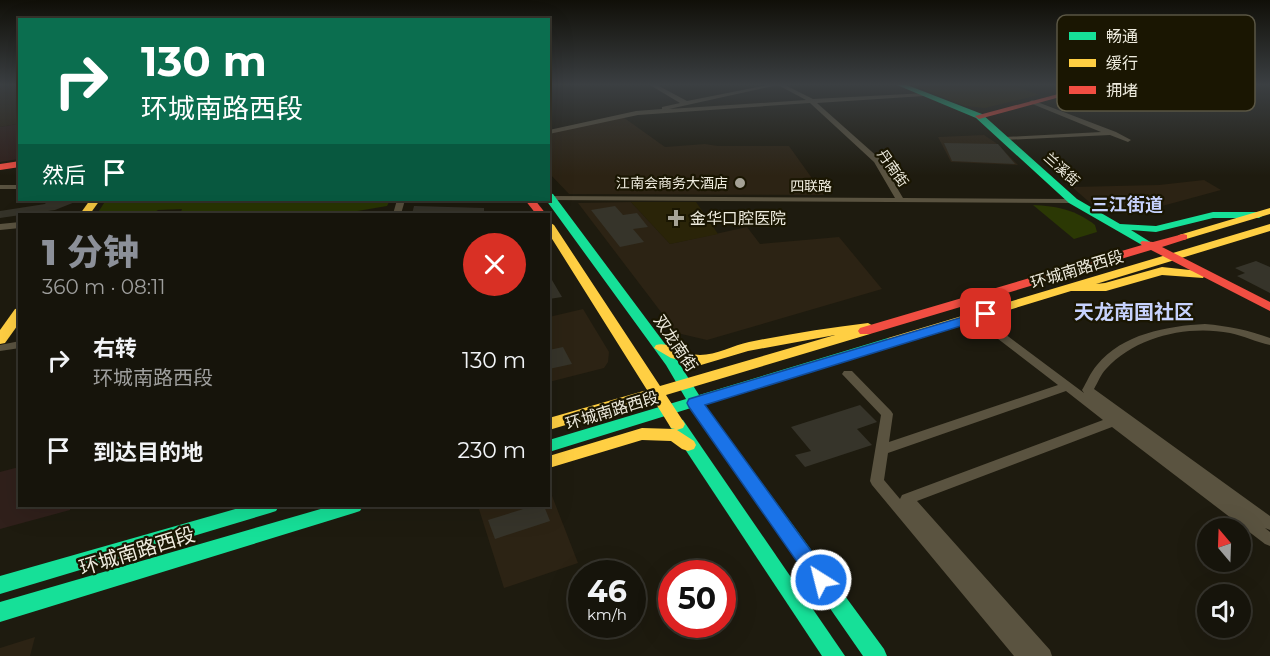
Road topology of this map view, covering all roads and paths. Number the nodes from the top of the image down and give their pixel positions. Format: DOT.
graph roads {
  1 [pos="628,116"];
  2 [pos="828,116"];
  3 [pos="979,116"];
  4 [pos="1068,116"];
  5 [pos="550,132"];
  6 [pos="1114,133"];
  7 [pos="1005,139"];
  8 [pos="1128,140"];
  9 [pos="18,164"];
  10 [pos="0,167"];
  11 [pos="0,187"];
  12 [pos="18,187"];
  13 [pos="550,197"];
  14 [pos="550,198"];
  15 [pos="900,200"];
  16 [pos="531,201"];
  17 [pos="1073,201"];
  18 [pos="540,213"];
  19 [pos="1264,213"];
  20 [pos="1104,219"];
  21 [pos="18,225"];
  22 [pos="0,227"];
  23 [pos="1270,227"];
  24 [pos="550,228"];
  25 [pos="1151,246"];
  26 [pos="1173,257"];
  27 [pos="1222,281"];
  28 [pos="1073,288"];
  29 [pos="1270,307"];
  30 [pos="18,315"];
  31 [pos="888,325"];
  32 [pos="993,330"];
  33 [pos="0,340"];
  34 [pos="1270,342"];
  35 [pos="18,344"];
  36 [pos="0,348"];
  37 [pos="661,348"];
  38 [pos="848,374"];
  39 [pos="685,386"];
  40 [pos="1068,386"];
  41 [pos="657,392"];
  42 [pos="695,403"];
  43 [pos="669,410"];
  44 [pos="1114,421"];
  45 [pos="550,424"];
  46 [pos="550,446"];
  47 [pos="880,450"];
  48 [pos="697,452"];
  49 [pos="550,462"];
  50 [pos="267,507"];
  51 [pos="351,507"];
  52 [pos="1270,524"];
  53 [pos="1270,540"];
  54 [pos="0,585"];
  55 [pos="0,612"];
  56 [pos="834,656"];
  57 [pos="876,656"];
  58 [pos="1025,656"];
  59 [pos="1044,656"];
  1 -- 5 [label="street"];
  2 -- 15 [label="street, 丹南街"];
  3 -- 7 [label="main road, 兰溪街"];
  4 -- 6 [label="street"];
  6 -- 7 [label="street"];
  6 -- 8 [label="street"];
  7 -- 17 [label="main road, 兰溪街"];
  9 -- 10 [label="main road"];
  11 -- 12 [label="street"];
  13 -- 15 [label="street, 四联路"];
  14 -- 37 [label="main road, 双龙南街"];
  15 -- 17 [label="street, 四联路"];
  16 -- 18 [label="main road"];
  17 -- 20 [label="main road, 兰溪街"];
  19 -- 20 [label="main road"];
  19 -- 25 [label="main road, 环城南路西段"];
  20 -- 25 [label="main road, 兰溪街"];
  21 -- 22 [label="street"];
  23 -- 26 [label="main road, 环城南路西段"];
  24 -- 41 [label="main road"];
  25 -- 26 [label="main road, 兰溪街"];
  25 -- 31 [label="main road, 环城南路西段"];
  26 -- 27 [label="main road, 兰溪街"];
  26 -- 28 [label="main road, 环城南路西段"];
  27 -- 28 [label="main road"];
  27 -- 29 [label="main road, 兰溪街"];
  28 -- 42 [label="main road, 环城南路西段"];
  30 -- 33 [label="main road"];
  31 -- 37 [label="main road"];
  31 -- 39 [label="main road, 环城南路西段"];
  32 -- 40 [label="street"];
  34 -- 52 [label="street"];
  35 -- 36 [label="street"];
  37 -- 39 [label="main road, 双龙南街"];
  38 -- 47 [label="street"];
  39 -- 41 [label="main road, 环城南路西段"];
  39 -- 42 [label="main road, 双龙南街"];
  40 -- 44 [label="street"];
  40 -- 47 [label="street"];
  41 -- 43 [label="main road"];
  41 -- 45 [label="main road, 环城南路西段"];
  42 -- 43 [label="main road, 环城南路西段"];
  42 -- 57 [label="main road, 双龙南街"];
  43 -- 46 [label="main road, 环城南路西段"];
  43 -- 48 [label="main road"];
  44 -- 53 [label="street"];
  44 -- 59 [label="street"];
  47 -- 58 [label="street"];
  48 -- 49 [label="main road"];
  48 -- 56 [label="main road"];
  50 -- 54 [label="main road, 环城南路西段"];
  51 -- 55 [label="main road, 环城南路西段"];
}
